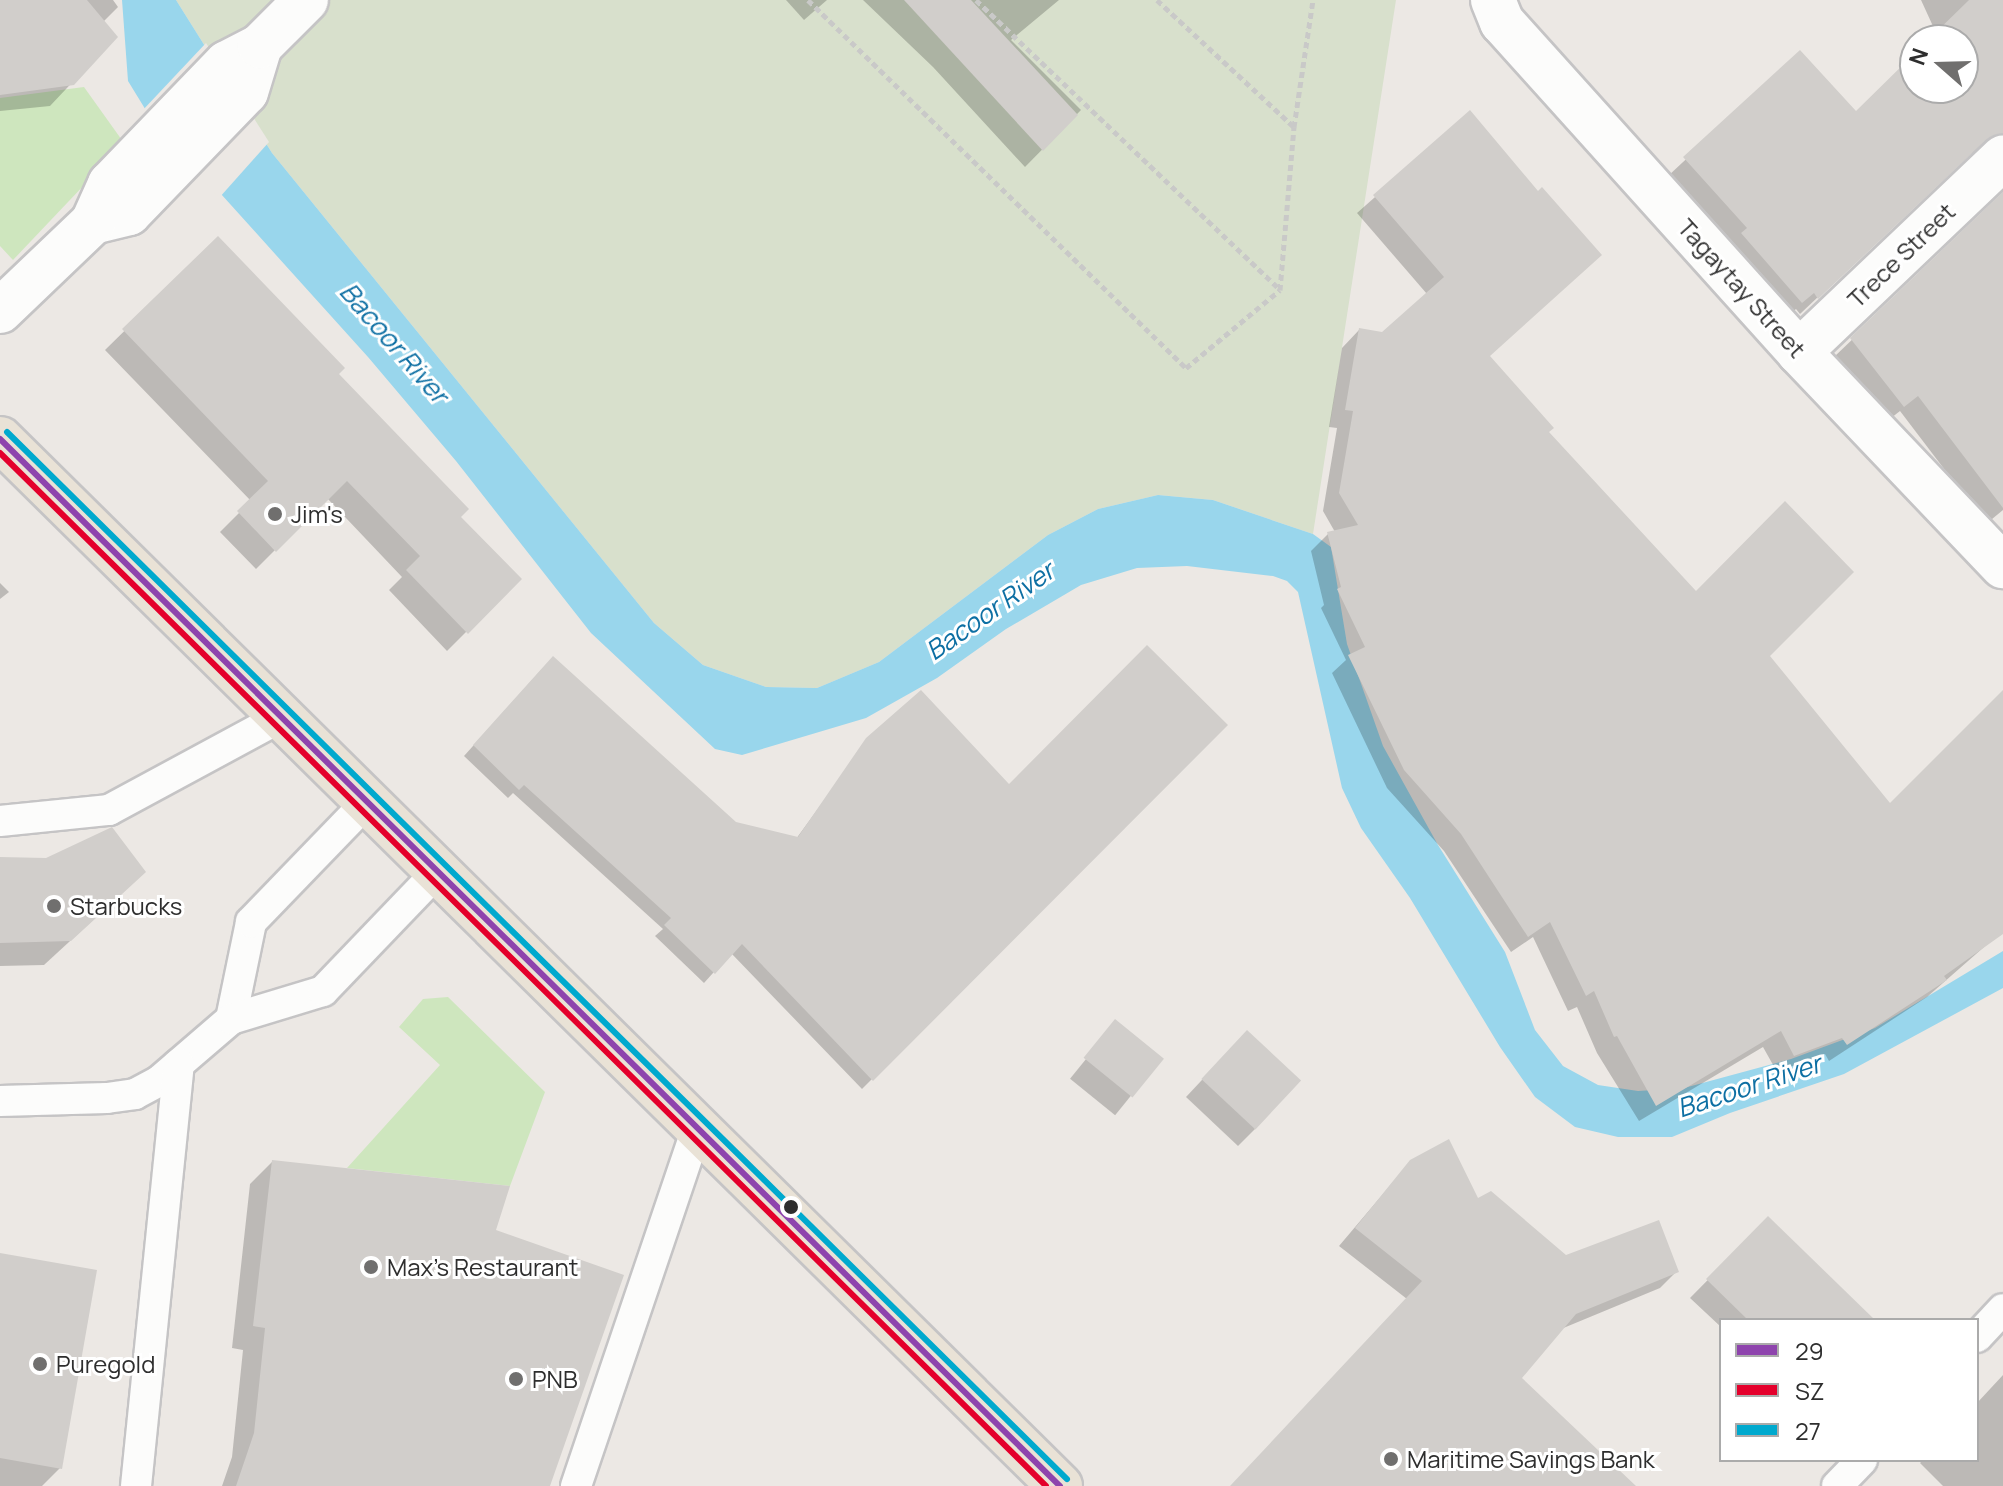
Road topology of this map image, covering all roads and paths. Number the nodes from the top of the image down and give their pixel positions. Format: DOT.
graph roads {
  1 [pos="306,0"];
  2 [pos="808,0"];
  3 [pos="976,0"];
  4 [pos="1157,0"];
  5 [pos="1313,0"];
  6 [pos="1493,0"];
  7 [pos="1294,127"];
  8 [pos="2003,158"];
  9 [pos="1280,290"];
  10 [pos="0,311"];
  11 [pos="1799,352"];
  12 [pos="0,439"];
  13 [pos="2003,566"];
  14 [pos="279,718"];
  15 [pos="366,803"];
  16 [pos="0,821"];
  17 [pos="436,873"];
  18 [pos="231,1019"];
  19 [pos="179,1064"];
  20 [pos="0,1101"];
  21 [pos="697,1129"];
  22 [pos="2003,1309"];
  23 [pos="1979,1335"];
  24 [pos="1860,1462"];
  25 [pos="136,1486"];
  26 [pos="576,1486"];
  27 [pos="1060,1486"];
  28 [pos="1837,1486"];
  1 -- 10 [label="street"];
  2 -- 9 [label="path"];
  3 -- 9 [label="path"];
  4 -- 7 [label="path"];
  5 -- 7 [label="path"];
  6 -- 11 [label="street, Tagaytay Street"];
  7 -- 9 [label="path"];
  8 -- 11 [label="street, Trece Street"];
  11 -- 13 [label="street, Tagaytay Street"];
  12 -- 14 [label="highway"];
  14 -- 15 [label="highway"];
  14 -- 16 [label="lane"];
  15 -- 17 [label="highway"];
  15 -- 18 [label="lane"];
  17 -- 18 [label="lane"];
  17 -- 21 [label="highway"];
  18 -- 19 [label="lane"];
  19 -- 20 [label="lane"];
  19 -- 25 [label="lane"];
  21 -- 26 [label="lane"];
  21 -- 27 [label="highway"];
  22 -- 23 [label="lane"];
  24 -- 28 [label="lane"];
}
